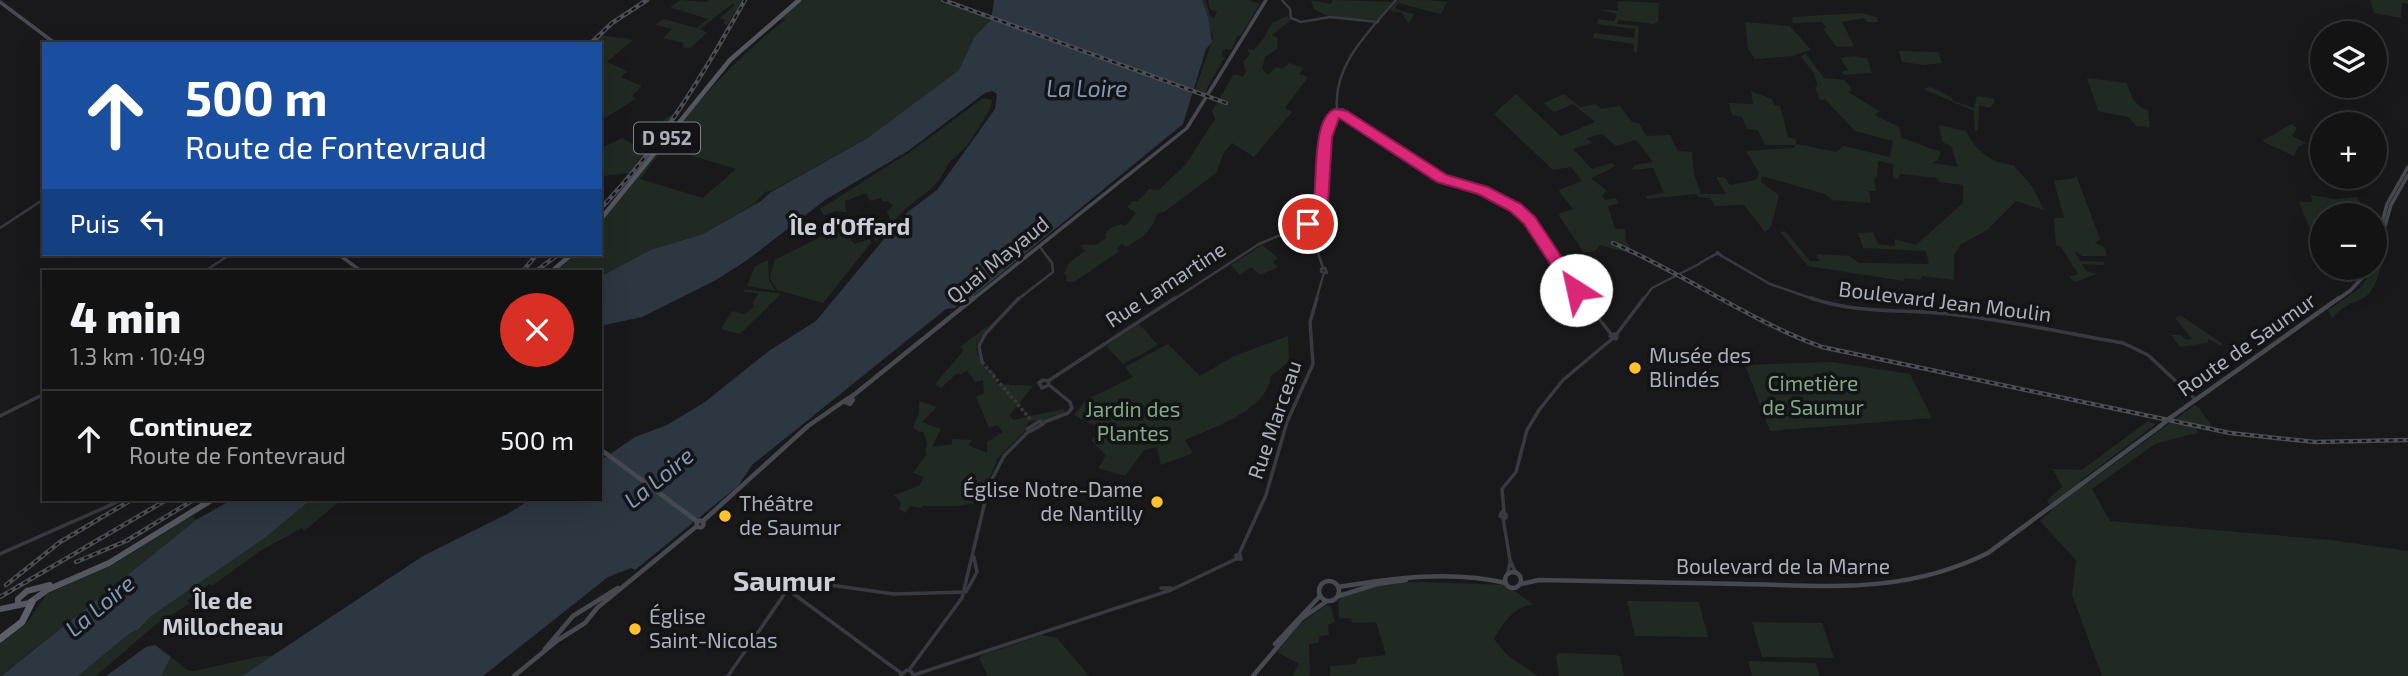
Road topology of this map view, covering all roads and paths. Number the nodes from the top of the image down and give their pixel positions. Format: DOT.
graph roads {
  1 [pos="799,0"];
  2 [pos="1266,0"];
  3 [pos="1282,0"];
  4 [pos="1396,0"];
  5 [pos="0,2"];
  6 [pos="1362,20"];
  7 [pos="1378,22"];
  8 [pos="1372,29"];
  9 [pos="53,42"];
  10 [pos="1337,108"];
  11 [pos="1335,114"];
  12 [pos="1342,114"];
  13 [pos="2408,167"];
  14 [pos="2408,175"];
  15 [pos="42,200"];
  16 [pos="2387,204"];
  17 [pos="602,218"];
  18 [pos="2387,219"];
  19 [pos="1307,225"];
  20 [pos="0,228"];
  21 [pos="1040,247"];
  22 [pos="228,256"];
  23 [pos="341,256"];
  24 [pos="570,256"];
  25 [pos="207,270"];
  26 [pos="360,270"];
  27 [pos="553,270"];
  28 [pos="2359,280"];
  29 [pos="1613,336"];
  30 [pos="982,362"];
  31 [pos="42,395"];
  32 [pos="2197,400"];
  33 [pos="0,416"];
  34 [pos="1042,423"];
  35 [pos="1029,431"];
  36 [pos="602,450"];
  37 [pos="119,501"];
  38 [pos="210,501"];
  39 [pos="2049,508"];
  40 [pos="698,522"];
  41 [pos="0,554"];
  42 [pos="974,555"];
  43 [pos="1510,559"];
  44 [pos="1518,574"];
  45 [pos="1507,577"];
  46 [pos="1419,578"];
  47 [pos="1539,580"];
  48 [pos="626,584"];
  49 [pos="1521,584"];
  50 [pos="1338,587"];
  51 [pos="788,589"];
  52 [pos="963,594"];
  53 [pos="34,596"];
  54 [pos="1320,596"];
  55 [pos="1339,596"];
  56 [pos="1327,601"];
  57 [pos="19,602"];
  58 [pos="0,608"];
  59 [pos="583,609"];
  60 [pos="594,612"];
  61 [pos="577,624"];
  62 [pos="0,638"];
  63 [pos="540,655"];
  64 [pos="909,670"];
  65 [pos="900,674"];
  66 [pos="1254,675"];
  67 [pos="514,676"];
  68 [pos="728,676"];
  69 [pos="914,676"];
  1 -- 17 [label="main road, D 952"];
  2 -- 21 [label="main road, Quai Mayaud"];
  3 -- 6 [label="street"];
  4 -- 7 [label="street"];
  5 -- 9 [label="main road"];
  6 -- 7 [label="street"];
  6 -- 8 [label="street"];
  7 -- 8 [label="street"];
  8 -- 10 [label="street"];
  10 -- 11 [label="street"];
  10 -- 12 [label="street"];
  11 -- 12 [label="street"];
  11 -- 19 [label="street"];
  12 -- 29 [label="street"];
  13 -- 16 [label="main road"];
  14 -- 18 [label="main road"];
  15 -- 20 [label="street"];
  19 -- 34 [label="street, Rue Lamartine"];
  19 -- 69 [label="street, Rue Marceau"];
  21 -- 30 [label="street"];
  21 -- 40 [label="main road, Quai Mayaud"];
  22 -- 25 [label="street"];
  23 -- 26 [label="main road"];
  24 -- 27 [label="main road"];
  28 -- 32 [label="main road, Route de Saumur"];
  29 -- 32 [label="street, Boulevard Jean Moulin"];
  29 -- 43 [label="street"];
  31 -- 33 [label="street"];
  32 -- 39 [label="main road, Route de Saumur, bridge"];
  34 -- 35 [label="street"];
  34 -- 35 [label="street"];
  35 -- 42 [label="street"];
  36 -- 40 [label="main road"];
  37 -- 41 [label="street"];
  38 -- 53 [label="main road"];
  39 -- 47 [label="main road, Boulevard de la Marne"];
  40 -- 48 [label="main road"];
  42 -- 52 [label="street"];
  42 -- 52 [label="street"];
  43 -- 44 [label="street"];
  43 -- 45 [label="street"];
  44 -- 45 [label="main road, Boulevard de la Marne"];
  44 -- 47 [label="main road, Boulevard de la Marne"];
  44 -- 49 [label="main road"];
  45 -- 46 [label="main road"];
  45 -- 49 [label="main road, Boulevard de la Marne"];
  46 -- 50 [label="main road"];
  46 -- 55 [label="main road"];
  47 -- 49 [label="main road, Boulevard de la Marne"];
  48 -- 59 [label="main road"];
  48 -- 60 [label="main road"];
  50 -- 54 [label="main road"];
  50 -- 55 [label="main road"];
  51 -- 52 [label="street"];
  51 -- 65 [label="street"];
  51 -- 68 [label="street"];
  52 -- 64 [label="street"];
  53 -- 57 [label="main road"];
  53 -- 57 [label="main road"];
  53 -- 62 [label="highway"];
  54 -- 56 [label="main road"];
  54 -- 66 [label="main road"];
  55 -- 56 [label="main road"];
  56 -- 66 [label="main road"];
  57 -- 58 [label="main road"];
  57 -- 62 [label="highway"];
  59 -- 60 [label="main road"];
  59 -- 61 [label="main road"];
  59 -- 63 [label="main road"];
  60 -- 61 [label="main road"];
  61 -- 63 [label="main road"];
  63 -- 67 [label="main road"];
  64 -- 65 [label="street"];
  64 -- 69 [label="street"];
}
